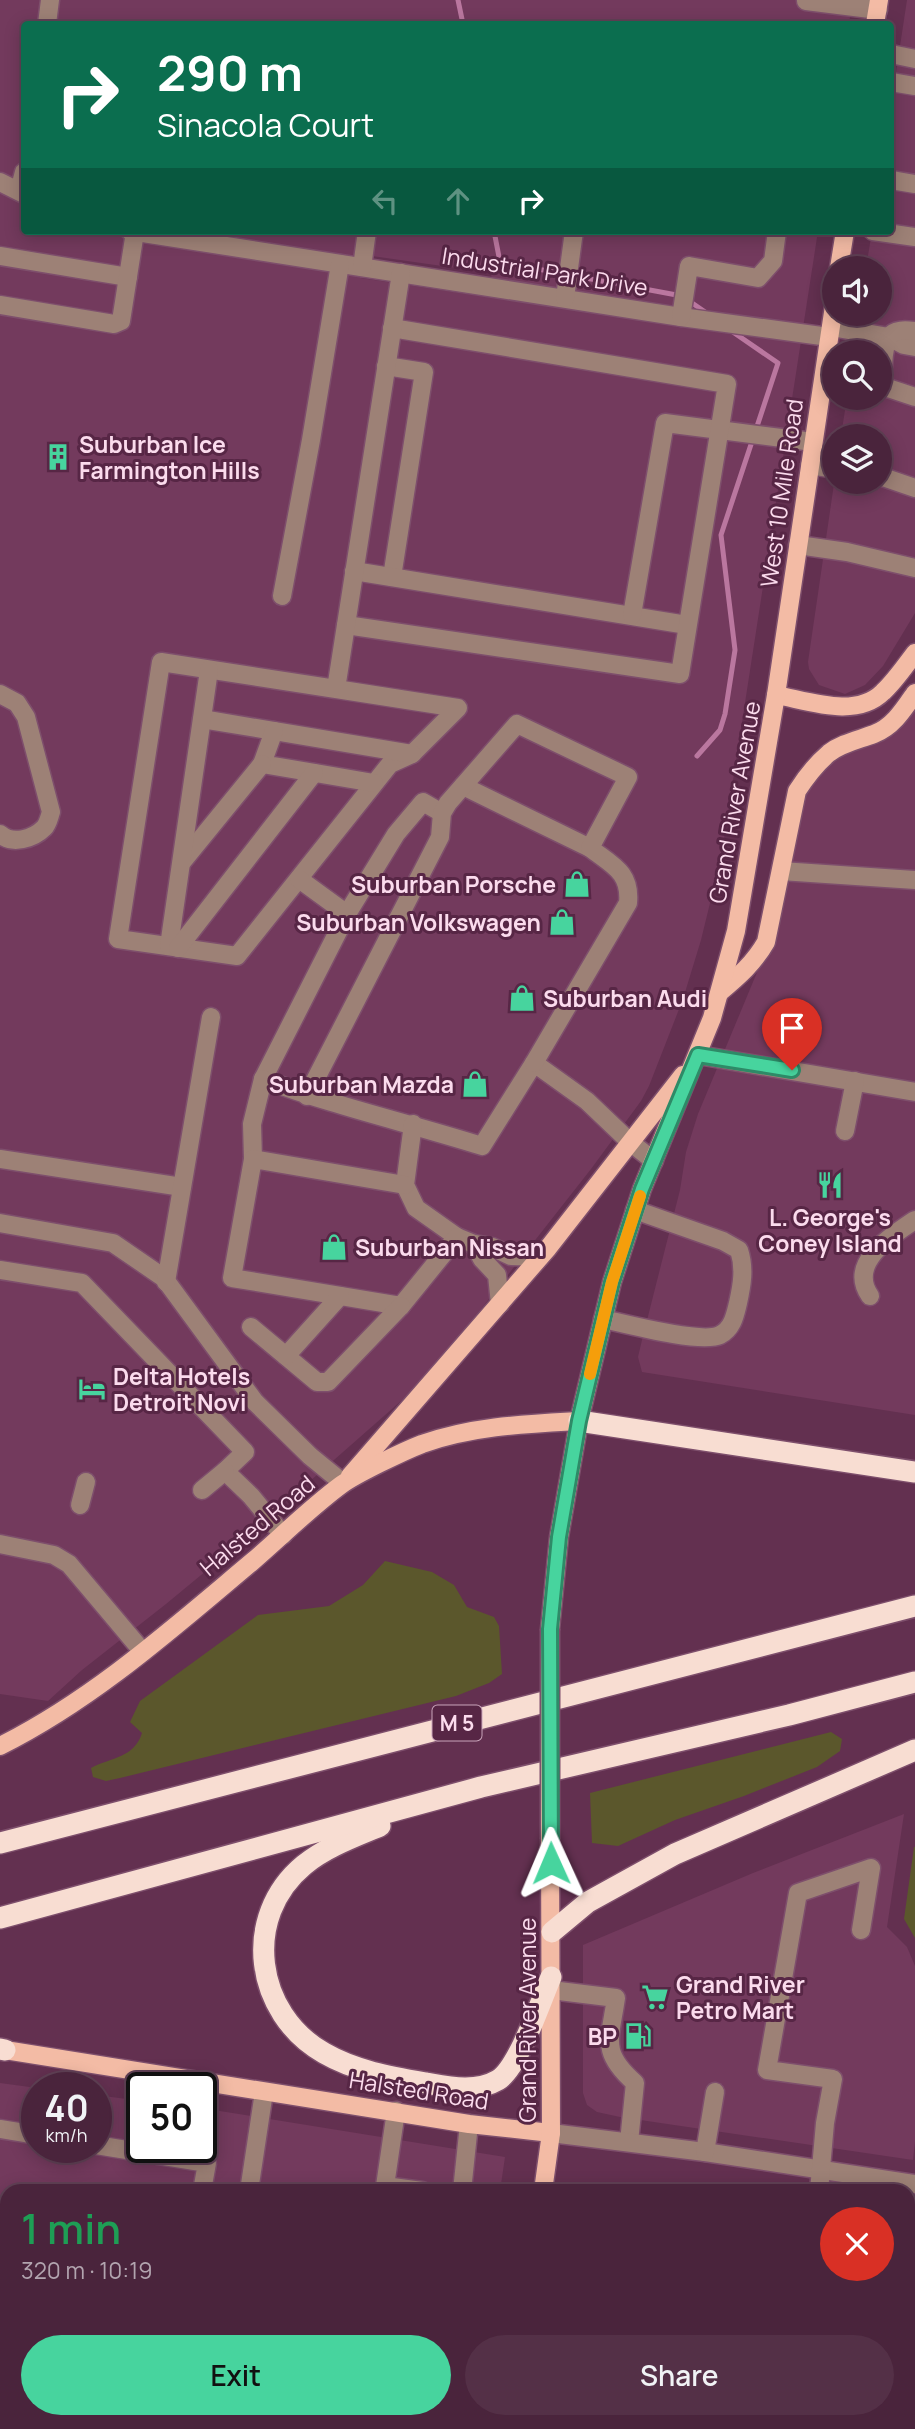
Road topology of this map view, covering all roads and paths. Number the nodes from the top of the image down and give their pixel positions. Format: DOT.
graph roads {
  1 [pos="50,0"];
  2 [pos="806,1"];
  3 [pos="877,11"];
  4 [pos="47,21"];
  5 [pos="894,55"];
  6 [pos="915,59"];
  7 [pos="894,82"];
  8 [pos="915,86"];
  9 [pos="894,180"];
  10 [pos="0,182"];
  11 [pos="915,184"];
  12 [pos="21,192"];
  13 [pos="894,234"];
  14 [pos="132,235"];
  15 [pos="152,235"];
  16 [pos="366,235"];
  17 [pos="573,235"];
  18 [pos="776,235"];
  19 [pos="844,235"];
  20 [pos="915,237"];
  21 [pos="0,256"];
  22 [pos="841,256"];
  23 [pos="340,264"];
  24 [pos="362,267"];
  25 [pos="401,273"];
  26 [pos="128,277"];
  27 [pos="565,298"];
  28 [pos="0,306"];
  29 [pos="681,317"];
  30 [pos="831,326"];
  31 [pos="392,328"];
  32 [pos="915,331"];
  33 [pos="830,332"];
  34 [pos="889,337"];
  35 [pos="915,347"];
  36 [pos="386,366"];
  37 [pos="915,397"];
  38 [pos="719,429"];
  39 [pos="813,442"];
  40 [pos="810,465"];
  41 [pos="822,466"];
  42 [pos="892,480"];
  43 [pos="915,488"];
  44 [pos="798,545"];
  45 [pos="915,568"];
  46 [pos="354,571"];
  47 [pos="393,577"];
  48 [pos="282,596"];
  49 [pos="632,615"];
  50 [pos="345,625"];
  51 [pos="687,625"];
  52 [pos="915,653"];
  53 [pos="209,670"];
  54 [pos="336,689"];
  55 [pos="915,693"];
  56 [pos="0,694"];
  57 [pos="776,695"];
  58 [pos="202,719"];
  59 [pos="274,731"];
  60 [pos="412,754"];
  61 [pos="262,764"];
  62 [pos="314,773"];
  63 [pos="374,783"];
  64 [pos="463,786"];
  65 [pos="442,813"];
  66 [pos="0,834"];
  67 [pos="590,848"];
  68 [pos="181,863"];
  69 [pos="781,871"];
  70 [pos="299,879"];
  71 [pos="915,880"];
  72 [pos="347,914"];
  73 [pos="173,947"];
  74 [pos="720,992"];
  75 [pos="211,1017"];
  76 [pos="698,1055"];
  77 [pos="534,1063"];
  78 [pos="263,1079"];
  79 [pos="855,1081"];
  80 [pos="915,1092"];
  81 [pos="307,1096"];
  82 [pos="413,1124"];
  83 [pos="845,1132"];
  84 [pos="630,1142"];
  85 [pos="253,1159"];
  86 [pos="0,1160"];
  87 [pos="654,1161"];
  88 [pos="405,1185"];
  89 [pos="182,1187"];
  90 [pos="635,1210"];
  91 [pos="915,1220"];
  92 [pos="0,1223"];
  93 [pos="466,1240"];
  94 [pos="540,1257"];
  95 [pos="0,1270"];
  96 [pos="166,1282"];
  97 [pos="340,1296"];
  98 [pos="870,1296"];
  99 [pos="500,1304"];
  100 [pos="401,1306"];
  101 [pos="603,1319"];
  102 [pos="251,1327"];
  103 [pos="286,1356"];
  104 [pos="579,1421"];
  105 [pos="225,1471"];
  106 [pos="915,1472"];
  107 [pos="86,1482"];
  108 [pos="343,1483"];
  109 [pos="202,1490"];
  110 [pos="80,1505"];
  111 [pos="284,1535"];
  112 [pos="0,1545"];
  113 [pos="915,1606"];
  114 [pos="143,1652"];
  115 [pos="915,1682"];
  116 [pos="0,1746"];
  117 [pos="915,1750"];
  118 [pos="481,1787"];
  119 [pos="0,1843"];
  120 [pos="0,1918"];
  121 [pos="861,1930"];
  122 [pos="552,1932"];
  123 [pos="551,1983"];
  124 [pos="2,2050"];
  125 [pos="264,2092"];
  126 [pos="715,2092"];
  127 [pos="396,2110"];
  128 [pos="469,2124"];
  129 [pos="0,2129"];
  130 [pos="21,2132"];
  131 [pos="551,2133"];
  132 [pos="629,2142"];
  133 [pos="112,2148"];
  134 [pos="705,2152"];
  135 [pos="820,2170"];
  136 [pos="203,2184"];
  137 [pos="250,2184"];
  138 [pos="385,2184"];
  139 [pos="463,2184"];
  140 [pos="544,2184"];
  141 [pos="819,2184"];
  142 [pos="915,2184"];
  1 -- 4 [label="street"];
  2 -- 3 [label="street"];
  5 -- 6 [label="street"];
  7 -- 8 [label="street"];
  9 -- 11 [label="street"];
  10 -- 12 [label="street"];
  13 -- 20 [label="street"];
  14 -- 26 [label="street"];
  15 -- 23 [label="street, Industrial Park Drive"];
  16 -- 24 [label="street"];
  17 -- 27 [label="street"];
  18 -- 29 [label="street"];
  19 -- 22 [label="main road"];
  21 -- 26 [label="street"];
  23 -- 24 [label="street, Industrial Park Drive"];
  23 -- 48 [label="street"];
  24 -- 25 [label="street, Industrial Park Drive"];
  25 -- 27 [label="street, Industrial Park Drive"];
  25 -- 31 [label="street"];
  26 -- 28 [label="street"];
  27 -- 29 [label="street, Industrial Park Drive"];
  29 -- 33 [label="street, Industrial Park Drive"];
  30 -- 33 [label="main road, West 10 Mile Road"];
  31 -- 36 [label="street"];
  31 -- 38 [label="street"];
  32 -- 34 [label="street"];
  33 -- 34 [label="street, Industrial Park Drive"];
  33 -- 39 [label="main road, West 10 Mile Road"];
  34 -- 35 [label="street"];
  34 -- 37 [label="street"];
  36 -- 46 [label="street"];
  36 -- 47 [label="street"];
  38 -- 39 [label="street"];
  38 -- 49 [label="street"];
  38 -- 51 [label="street"];
  39 -- 40 [label="main road, West 10 Mile Road"];
  40 -- 41 [label="street"];
  40 -- 44 [label="main road, West 10 Mile Road"];
  42 -- 43 [label="street"];
  44 -- 45 [label="street"];
  44 -- 57 [label="main road, West 10 Mile Road"];
  46 -- 47 [label="street"];
  46 -- 50 [label="street"];
  47 -- 49 [label="street"];
  49 -- 51 [label="street"];
  50 -- 51 [label="street"];
  50 -- 54 [label="street"];
  52 -- 57 [label="main road, Grand River Avenue"];
  53 -- 54 [label="street"];
  53 -- 58 [label="street"];
  53 -- 73 [label="street"];
  54 -- 60 [label="street"];
  55 -- 69 [label="main road, Grand River Avenue"];
  56 -- 66 [label="street"];
  57 -- 74 [label="main road, Grand River Avenue"];
  58 -- 59 [label="street"];
  58 -- 68 [label="street"];
  59 -- 60 [label="street"];
  59 -- 61 [label="street"];
  60 -- 63 [label="street"];
  61 -- 62 [label="street"];
  61 -- 68 [label="street"];
  62 -- 63 [label="street"];
  62 -- 73 [label="street"];
  63 -- 70 [label="street"];
  64 -- 65 [label="street"];
  64 -- 67 [label="street"];
  64 -- 67 [label="street"];
  65 -- 72 [label="street"];
  65 -- 81 [label="street"];
  67 -- 77 [label="street"];
  68 -- 73 [label="street"];
  69 -- 71 [label="street"];
  69 -- 74 [label="main road, Grand River Avenue"];
  70 -- 72 [label="street"];
  70 -- 73 [label="street"];
  72 -- 78 [label="street"];
  74 -- 76 [label="main road, Grand River Avenue"];
  75 -- 89 [label="street"];
  76 -- 79 [label="street"];
  76 -- 84 [label="main road"];
  76 -- 87 [label="main road, Grand River Avenue"];
  77 -- 82 [label="street"];
  77 -- 84 [label="street"];
  78 -- 81 [label="street"];
  78 -- 85 [label="street"];
  79 -- 80 [label="street"];
  79 -- 83 [label="street"];
  81 -- 82 [label="street"];
  82 -- 88 [label="street"];
  84 -- 87 [label="street"];
  84 -- 94 [label="main road"];
  85 -- 88 [label="street"];
  85 -- 97 [label="street"];
  86 -- 89 [label="street"];
  87 -- 90 [label="main road, Grand River Avenue"];
  88 -- 93 [label="street"];
  89 -- 96 [label="street"];
  90 -- 101 [label="main road, Grand River Avenue"];
  90 -- 101 [label="street"];
  91 -- 98 [label="street"];
  92 -- 96 [label="street"];
  93 -- 94 [label="street"];
  93 -- 99 [label="street"];
  93 -- 100 [label="street"];
  94 -- 99 [label="main road"];
  95 -- 105 [label="street"];
  96 -- 108 [label="street"];
  97 -- 100 [label="street"];
  97 -- 103 [label="street"];
  99 -- 108 [label="main road"];
  100 -- 103 [label="street"];
  101 -- 104 [label="main road, Grand River Avenue"];
  102 -- 103 [label="street"];
  104 -- 106 [label="highway"];
  104 -- 108 [label="main road, Halsted Road"];
  104 -- 122 [label="main road, Grand River Avenue, bridge"];
  105 -- 109 [label="street"];
  105 -- 111 [label="street"];
  107 -- 110 [label="street"];
  108 -- 111 [label="main road, Halsted Road"];
  111 -- 114 [label="main road, Halsted Road"];
  112 -- 114 [label="street"];
  113 -- 119 [label="highway, M 5"];
  114 -- 116 [label="main road, Halsted Road"];
  115 -- 118 [label="highway"];
  117 -- 122 [label="highway"];
  118 -- 120 [label="highway"];
  118 -- 123 [label="highway"];
  121 -- 135 [label="street"];
  122 -- 123 [label="main road, Grand River Avenue"];
  123 -- 131 [label="main road, Grand River Avenue"];
  123 -- 132 [label="street"];
  124 -- 125 [label="main road, Halsted Road"];
  125 -- 127 [label="main road, Halsted Road"];
  125 -- 137 [label="street"];
  126 -- 134 [label="street"];
  127 -- 128 [label="main road, Halsted Road"];
  127 -- 138 [label="street"];
  128 -- 131 [label="main road, Halsted Road"];
  128 -- 139 [label="street"];
  129 -- 130 [label="street"];
  131 -- 132 [label="street, Halsted Road"];
  131 -- 140 [label="main road, Grand River Avenue"];
  132 -- 134 [label="street, Halsted Road"];
  133 -- 136 [label="street"];
  134 -- 135 [label="street, Halsted Road"];
  135 -- 141 [label="street"];
  135 -- 142 [label="street, Halsted Road"];
}
